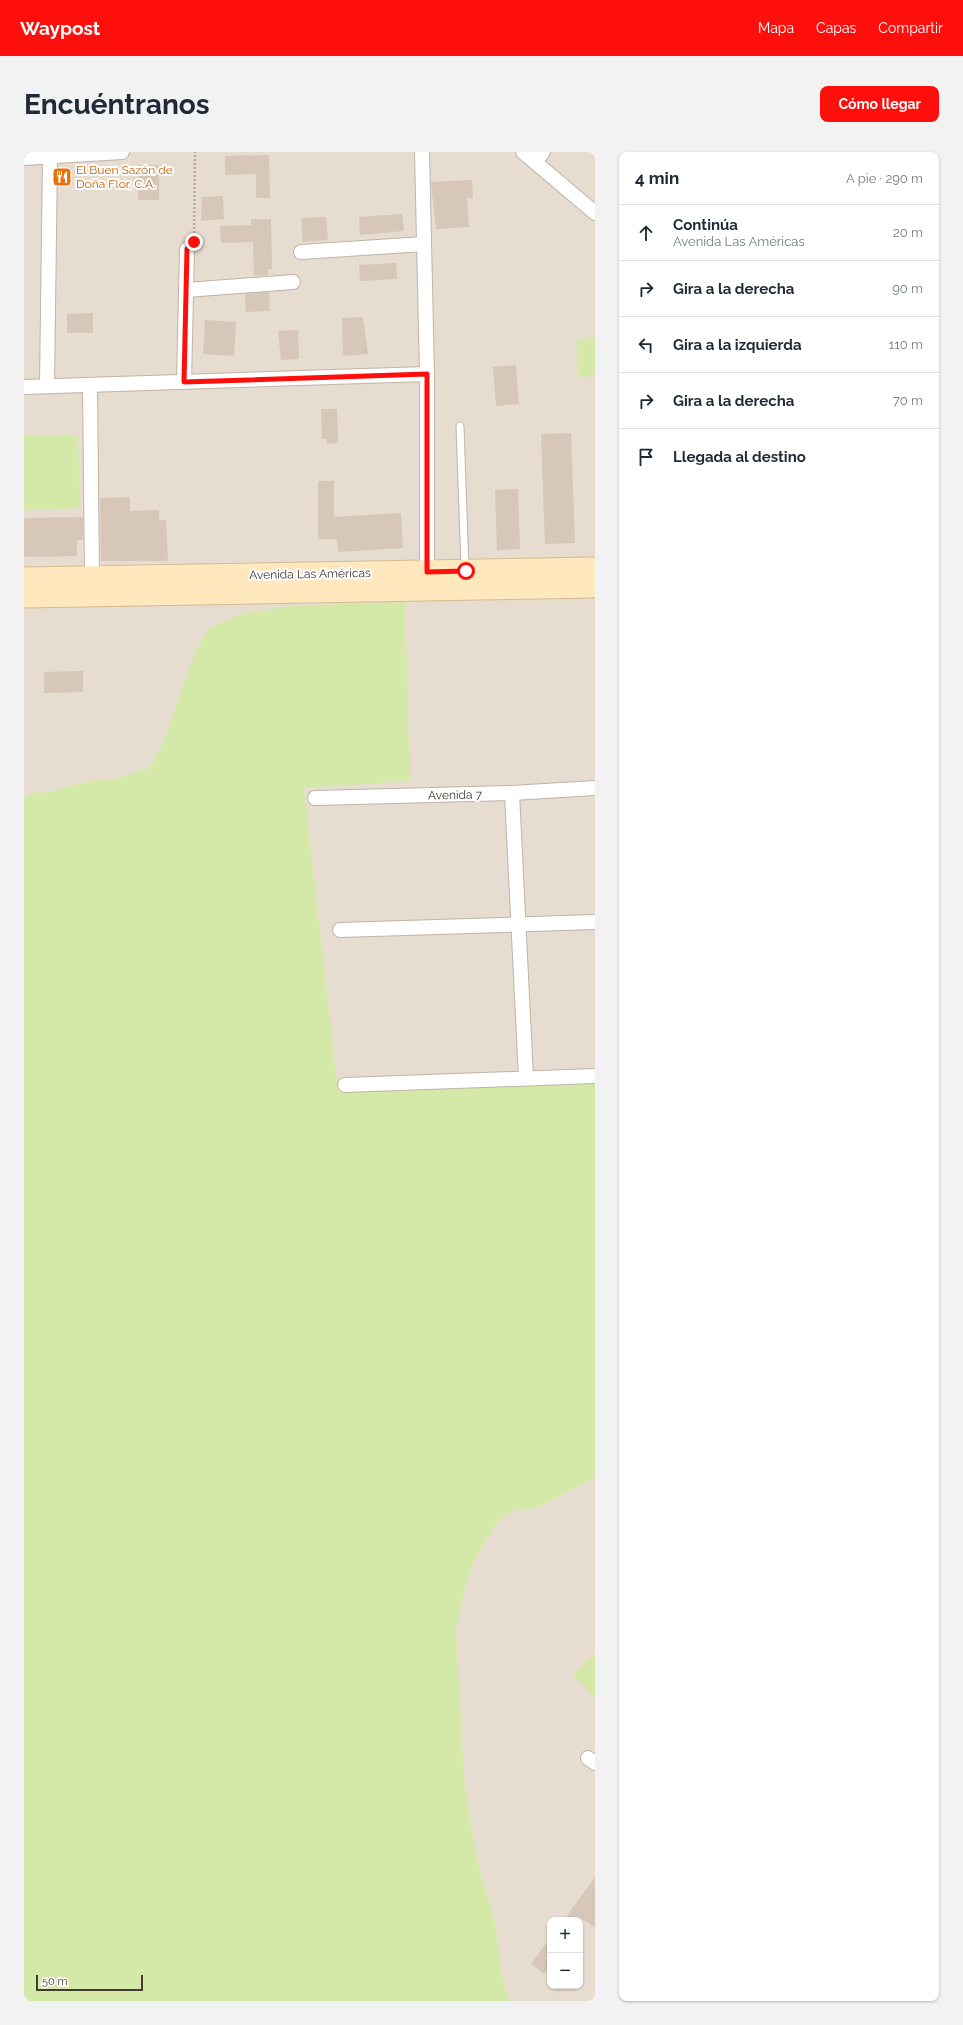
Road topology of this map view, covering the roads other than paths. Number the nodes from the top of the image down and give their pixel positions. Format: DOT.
graph roads {
  1 [pos="122,152"];
  2 [pos="422,152"];
  3 [pos="524,152"];
  4 [pos="50,157"];
  5 [pos="539,157"];
  6 [pos="24,158"];
  7 [pos="595,213"];
  8 [pos="424,244"];
  9 [pos="187,249"];
  10 [pos="301,252"];
  11 [pos="293,282"];
  12 [pos="186,290"];
  13 [pos="427,374"];
  14 [pos="184,382"];
  15 [pos="90,385"];
  16 [pos="47,386"];
  17 [pos="24,387"];
  18 [pos="460,426"];
  19 [pos="595,568"];
  20 [pos="466,571"];
  21 [pos="92,577"];
  22 [pos="24,578"];
  23 [pos="427,581"];
  24 [pos="595,586"];
  25 [pos="24,597"];
  26 [pos="595,788"];
  27 [pos="512,794"];
  28 [pos="315,798"];
  29 [pos="595,922"];
  30 [pos="518,925"];
  31 [pos="340,930"];
  32 [pos="595,1076"];
  33 [pos="526,1078"];
  34 [pos="345,1085"];
  1 -- 4 [label="street"];
  2 -- 8 [label="street"];
  3 -- 5 [label="street"];
  4 -- 6 [label="street"];
  4 -- 16 [label="street"];
  5 -- 7 [label="street"];
  8 -- 10 [label="street"];
  8 -- 13 [label="street"];
  9 -- 12 [label="street"];
  11 -- 12 [label="street"];
  12 -- 14 [label="street"];
  13 -- 14 [label="street"];
  13 -- 23 [label="street"];
  14 -- 15 [label="street"];
  15 -- 16 [label="street"];
  15 -- 21 [label="street"];
  16 -- 17 [label="street"];
  18 -- 20 [label="lane"];
  19 -- 20 [label="main road, Avenida Las Américas"];
  20 -- 23 [label="main road, Avenida Las Américas"];
  21 -- 22 [label="main road, Avenida Las Américas"];
  21 -- 23 [label="main road, Avenida Las Américas"];
  23 -- 24 [label="main road, Avenida Las Américas"];
  23 -- 25 [label="main road, Avenida Las Américas"];
  26 -- 27 [label="street, Avenida 7"];
  27 -- 28 [label="street, Avenida 7"];
  27 -- 30 [label="street"];
  29 -- 30 [label="street"];
  30 -- 31 [label="street"];
  30 -- 33 [label="street"];
  32 -- 33 [label="street"];
  33 -- 34 [label="street"];
}
